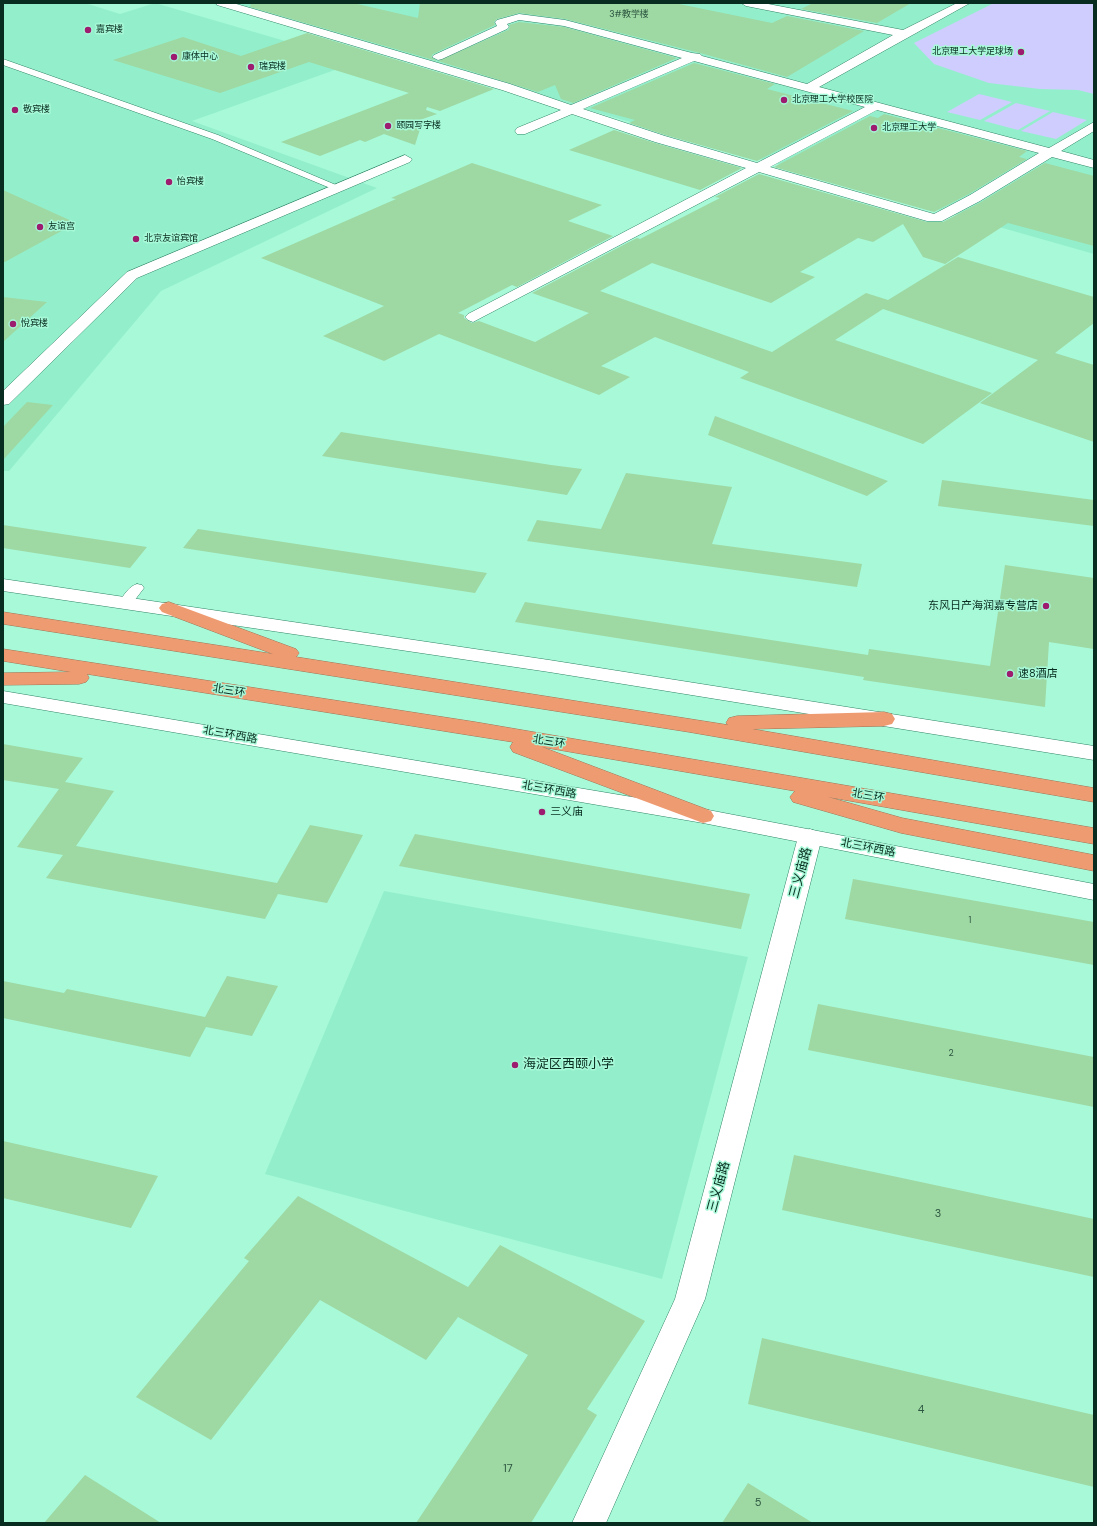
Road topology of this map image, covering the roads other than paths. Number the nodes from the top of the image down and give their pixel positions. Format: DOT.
graph roads {
  1 [pos="221,3"];
  2 [pos="746,3"];
  3 [pos="965,3"];
  4 [pos="904,34"];
  5 [pos="696,56"];
  6 [pos="438,57"];
  7 [pos="3,62"];
  8 [pos="810,87"];
  9 [pos="877,105"];
  10 [pos="572,109"];
  11 [pos="1094,126"];
  12 [pos="520,131"];
  13 [pos="1050,152"];
  14 [pos="405,160"];
  15 [pos="1094,164"];
  16 [pos="760,168"];
  17 [pos="338,188"];
  18 [pos="473,318"];
  19 [pos="6,394"];
  20 [pos="3,585"];
  21 [pos="169,608"];
  22 [pos="3,618"];
  23 [pos="3,655"];
  24 [pos="333,669"];
  25 [pos="139,677"];
  26 [pos="3,679"];
  27 [pos="3,697"];
  28 [pos="884,719"];
  29 [pos="689,725"];
  30 [pos="475,729"];
  31 [pos="1094,753"];
  32 [pos="680,764"];
  33 [pos="1094,794"];
  34 [pos="703,816"];
  35 [pos="1094,836"];
  36 [pos="810,837"];
  37 [pos="1094,863"];
  38 [pos="1094,892"];
  39 [pos="589,1523"];
  1 -- 10 [label="street"];
  2 -- 4 [label="street"];
  3 -- 4 [label="street"];
  4 -- 8 [label="street"];
  5 -- 6 [label="street"];
  5 -- 8 [label="street"];
  5 -- 10 [label="street"];
  7 -- 17 [label="lane"];
  8 -- 9 [label="street"];
  9 -- 13 [label="street"];
  9 -- 16 [label="street"];
  10 -- 12 [label="street"];
  10 -- 16 [label="street"];
  11 -- 13 [label="street"];
  13 -- 15 [label="street"];
  13 -- 16 [label="street"];
  14 -- 17 [label="street"];
  16 -- 18 [label="street"];
  17 -- 19 [label="street"];
  20 -- 21 [label="street"];
  21 -- 24 [label="highway"];
  21 -- 28 [label="street"];
  22 -- 24 [label="highway"];
  23 -- 25 [label="highway, 北三环"];
  24 -- 29 [label="highway"];
  25 -- 26 [label="highway"];
  25 -- 30 [label="highway, 北三环"];
  27 -- 34 [label="street, 北三环西路"];
  28 -- 29 [label="highway"];
  28 -- 31 [label="street"];
  29 -- 33 [label="highway"];
  30 -- 32 [label="highway, 北三环"];
  30 -- 34 [label="highway"];
  32 -- 35 [label="highway, 北三环"];
  32 -- 37 [label="highway"];
  34 -- 36 [label="street, 北三环西路"];
  36 -- 38 [label="street, 北三环西路"];
  36 -- 39 [label="street, 三义庙路"];
}
